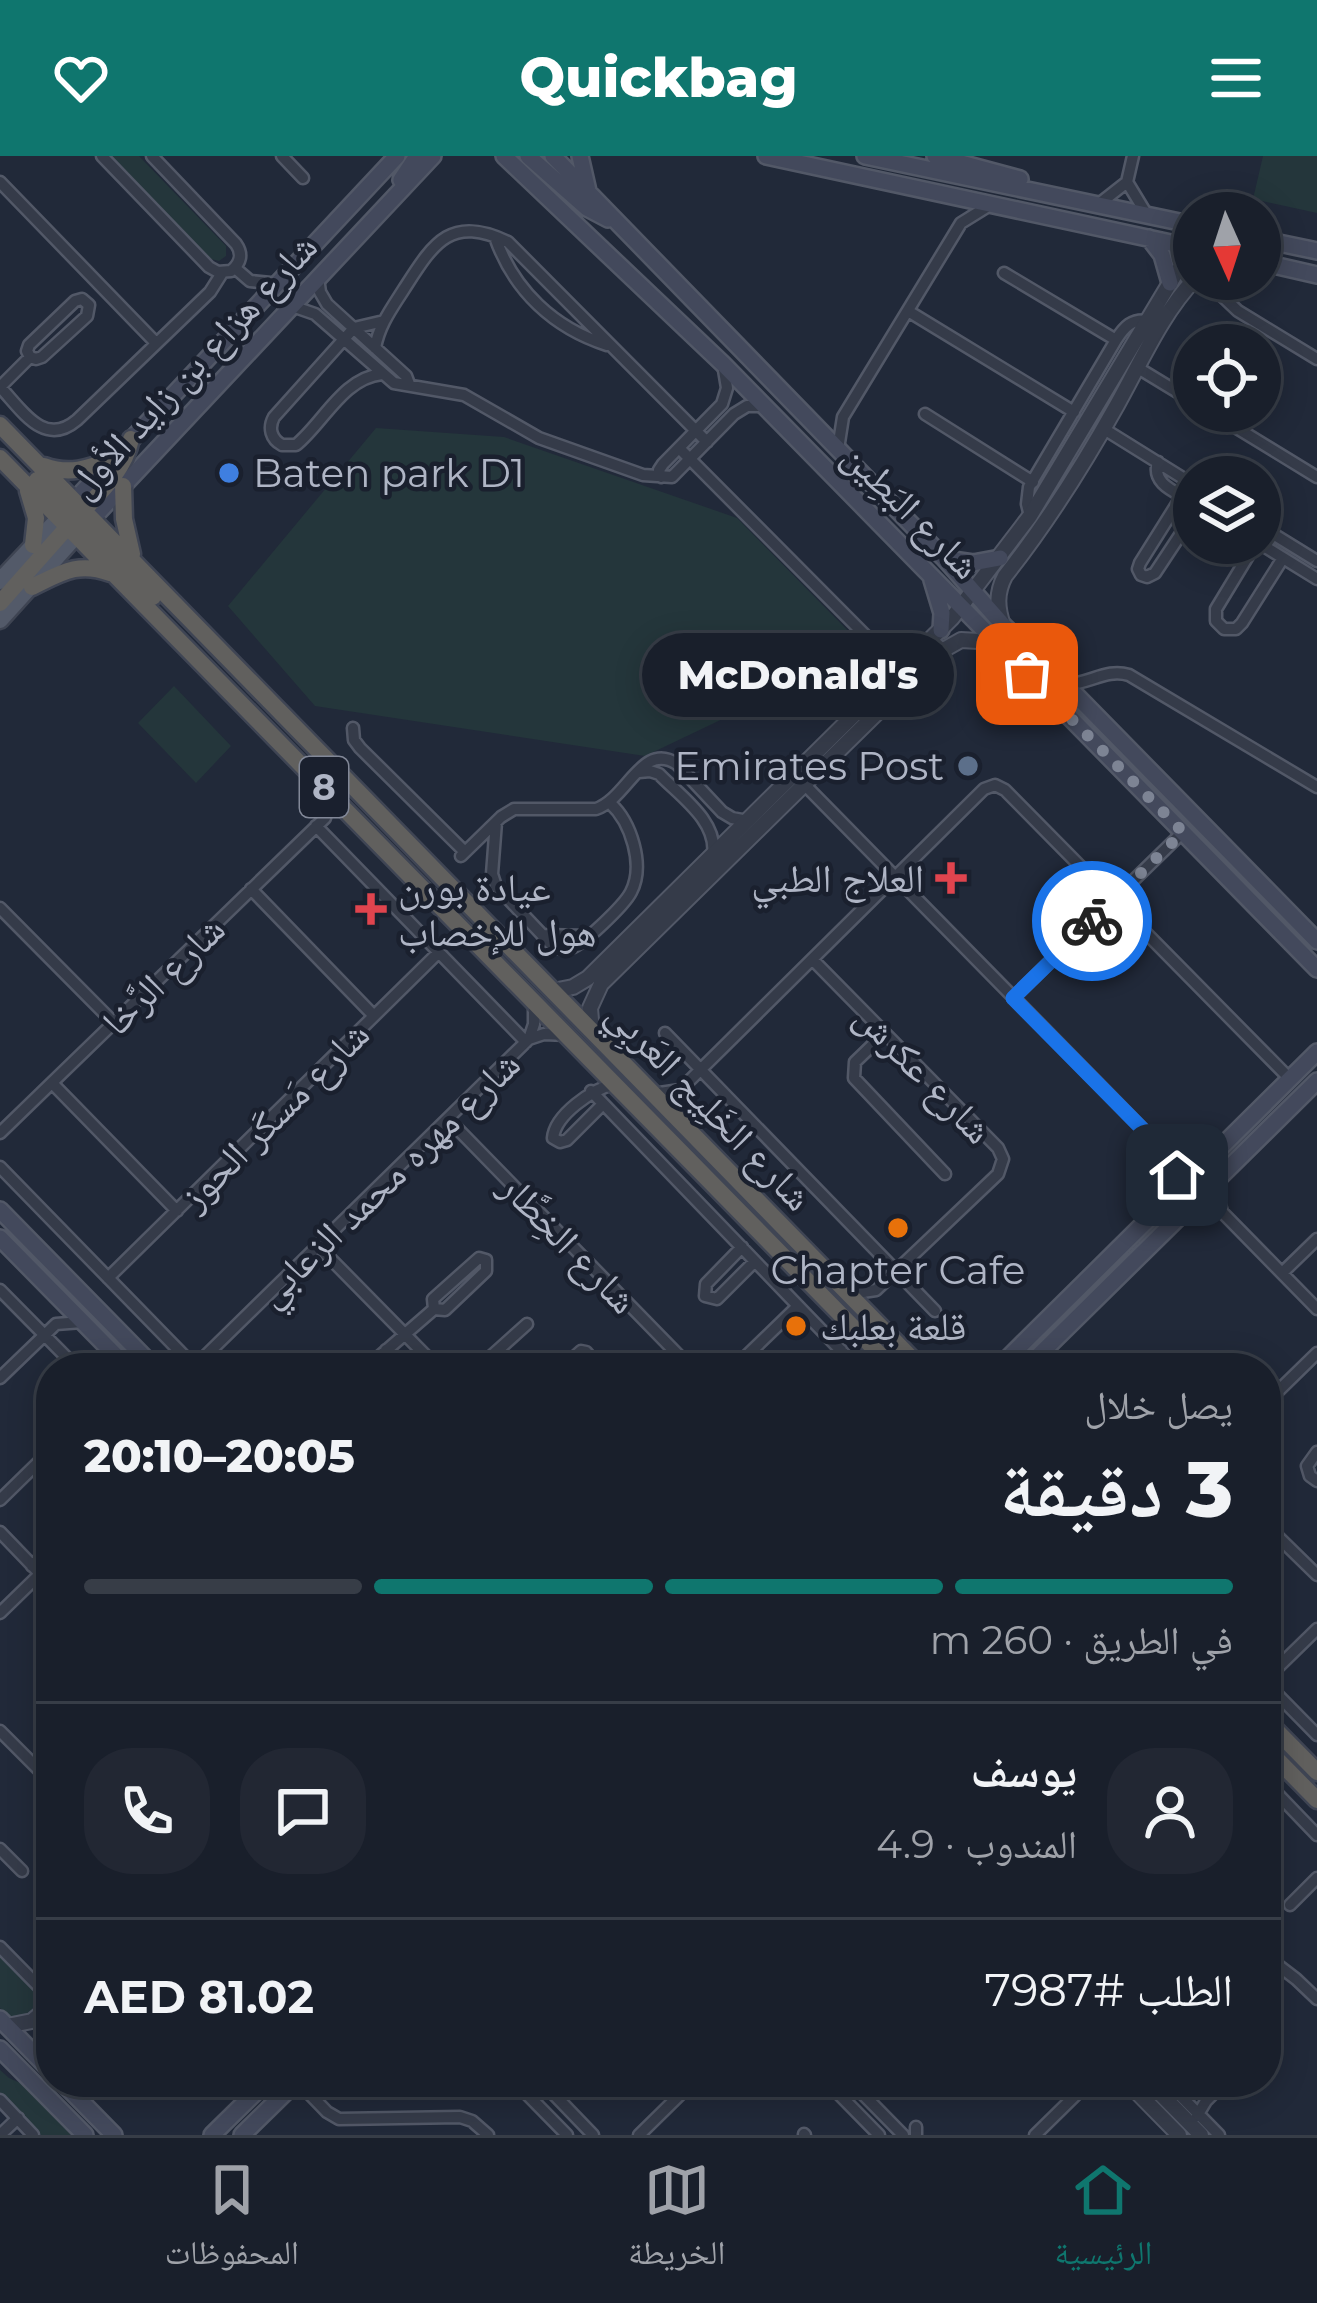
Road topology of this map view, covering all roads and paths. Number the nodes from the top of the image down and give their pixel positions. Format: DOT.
graph roads {
  1 [pos="102,156"];
  2 [pos="152,156"];
  3 [pos="282,156"];
  4 [pos="397,156"];
  5 [pos="503,156"];
  6 [pos="528,156"];
  7 [pos="553,156"];
  8 [pos="580,156"];
  9 [pos="766,156"];
  10 [pos="865,156"];
  11 [pos="935,156"];
  12 [pos="1133,156"];
  13 [pos="428,158"];
  14 [pos="303,178"];
  15 [pos="0,182"];
  16 [pos="1127,182"];
  17 [pos="589,194"];
  18 [pos="944,194"];
  19 [pos="993,204"];
  20 [pos="1096,205"];
  21 [pos="1147,215"];
  22 [pos="617,221"];
  23 [pos="1173,221"];
  24 [pos="961,223"];
  25 [pos="1149,238"];
  26 [pos="1173,244"];
  27 [pos="1281,244"];
  28 [pos="506,248"];
  29 [pos="1317,251"];
  30 [pos="1281,267"];
  31 [pos="229,270"];
  32 [pos="1004,273"];
  33 [pos="1317,275"];
  34 [pos="318,278"];
  35 [pos="1173,279"];
  36 [pos="250,281"];
  37 [pos="1170,283"];
  38 [pos="280,284"];
  39 [pos="102,287"];
  40 [pos="1176,300"];
  41 [pos="1226,300"];
  42 [pos="292,306"];
  43 [pos="255,310"];
  44 [pos="908,311"];
  45 [pos="384,321"];
  46 [pos="1153,326"];
  47 [pos="354,328"];
  48 [pos="589,331"];
  49 [pos="344,340"];
  50 [pos="1116,340"];
  51 [pos="156,343"];
  52 [pos="375,348"];
  53 [pos="1317,359"];
  54 [pos="723,364"];
  55 [pos="398,368"];
  56 [pos="1138,368"];
  57 [pos="384,376"];
  58 [pos="410,384"];
  59 [pos="0,387"];
  60 [pos="1173,389"];
  61 [pos="762,406"];
  62 [pos="1095,410"];
  63 [pos="1074,412"];
  64 [pos="925,414"];
  65 [pos="843,417"];
  66 [pos="811,421"];
  67 [pos="0,425"];
  68 [pos="1104,429"];
  69 [pos="695,431"];
  70 [pos="1243,432"];
  71 [pos="130,439"];
  72 [pos="706,442"];
  73 [pos="0,444"];
  74 [pos="679,448"];
  75 [pos="838,450"];
  76 [pos="112,459"];
  77 [pos="690,460"];
  78 [pos="1158,462"];
  79 [pos="38,463"];
  80 [pos="3,464"];
  81 [pos="1173,472"];
  82 [pos="661,477"];
  83 [pos="1317,477"];
  84 [pos="1033,482"];
  85 [pos="25,485"];
  86 [pos="123,486"];
  87 [pos="1173,489"];
  88 [pos="1030,516"];
  89 [pos="75,519"];
  90 [pos="1173,519"];
  91 [pos="1281,539"];
  92 [pos="33,545"];
  93 [pos="1173,546"];
  94 [pos="944,557"];
  95 [pos="1283,558"];
  96 [pos="134,560"];
  97 [pos="1004,560"];
  98 [pos="1281,561"];
  99 [pos="1317,561"];
  100 [pos="1245,564"];
  101 [pos="1279,564"];
  102 [pos="112,574"];
  103 [pos="932,577"];
  104 [pos="1317,579"];
  105 [pos="0,581"];
  106 [pos="32,586"];
  107 [pos="973,591"];
  108 [pos="0,603"];
  109 [pos="961,607"];
  110 [pos="0,620"];
  111 [pos="1003,625"];
  112 [pos="941,630"];
  113 [pos="202,631"];
  114 [pos="996,642"];
  115 [pos="846,673"];
  116 [pos="1093,681"];
  117 [pos="1065,684"];
  118 [pos="1091,712"];
  119 [pos="353,728"];
  120 [pos="669,759"];
  121 [pos="639,772"];
  122 [pos="659,773"];
  123 [pos="800,780"];
  124 [pos="1317,787"];
  125 [pos="329,792"];
  126 [pos="610,803"];
  127 [pos="352,818"];
  128 [pos="321,821"];
  129 [pos="749,821"];
  130 [pos="496,822"];
  131 [pos="1183,832"];
  132 [pos="475,842"];
  133 [pos="494,851"];
  134 [pos="712,856"];
  135 [pos="896,878"];
  136 [pos="251,890"];
  137 [pos="1113,900"];
  138 [pos="0,908"];
  139 [pos="1317,941"];
  140 [pos="440,952"];
  141 [pos="813,959"];
  142 [pos="1317,969"];
  143 [pos="553,992"];
  144 [pos="1013,998"];
  145 [pos="534,1001"];
  146 [pos="374,1016"];
  147 [pos="113,1023"];
  148 [pos="592,1032"];
  149 [pos="665,1033"];
  150 [pos="885,1033"];
  151 [pos="567,1035"];
  152 [pos="528,1040"];
  153 [pos="1317,1052"];
  154 [pos="591,1059"];
  155 [pos="701,1070"];
  156 [pos="1290,1079"];
  157 [pos="1317,1081"];
  158 [pos="52,1083"];
  159 [pos="615,1084"];
  160 [pos="680,1090"];
  161 [pos="591,1091"];
  162 [pos="653,1094"];
  163 [pos="603,1104"];
  164 [pos="448,1119"];
  165 [pos="678,1120"];
  166 [pos="0,1133"];
  167 [pos="1174,1161"];
  168 [pos="1202,1166"];
  169 [pos="0,1167"];
  170 [pos="945,1174"];
  171 [pos="1214,1182"];
  172 [pos="1178,1190"];
  173 [pos="1192,1204"];
  174 [pos="0,1210"];
  175 [pos="177,1211"];
  176 [pos="1222,1212"];
  177 [pos="0,1238"];
  178 [pos="1317,1239"];
  179 [pos="318,1246"];
  180 [pos="742,1247"];
  181 [pos="755,1261"];
  182 [pos="898,1269"];
  183 [pos="1282,1274"];
  184 [pos="109,1279"];
  185 [pos="0,1290"];
  186 [pos="876,1290"];
  187 [pos="849,1294"];
  188 [pos="58,1297"];
  189 [pos="798,1306"];
  190 [pos="434,1309"];
  191 [pos="1317,1309"];
  192 [pos="935,1311"];
  193 [pos="874,1321"];
  194 [pos="82,1322"];
  195 [pos="56,1324"];
  196 [pos="527,1324"];
  197 [pos="404,1334"];
  198 [pos="860,1334"];
  199 [pos="44,1335"];
  200 [pos="841,1350"];
  201 [pos="62,1353"];
  202 [pos="113,1353"];
  203 [pos="140,1353"];
  204 [pos="180,1353"];
  205 [pos="209,1353"];
  206 [pos="391,1353"];
  207 [pos="423,1353"];
  208 [pos="495,1353"];
  209 [pos="676,1353"];
  210 [pos="749,1353"];
  211 [pos="838,1353"];
  212 [pos="843,1353"];
  213 [pos="856,1353"];
  214 [pos="878,1353"];
  215 [pos="907,1353"];
  216 [pos="1013,1353"];
  217 [pos="1041,1353"];
  218 [pos="1317,1354"];
  219 [pos="0,1378"];
  220 [pos="1281,1389"];
  221 [pos="1317,1452"];
  222 [pos="36,1465"];
  223 [pos="1317,1481"];
  224 [pos="0,1500"];
  225 [pos="0,1532"];
  226 [pos="1281,1540"];
  227 [pos="36,1570"];
  228 [pos="1317,1575"];
  229 [pos="0,1613"];
  230 [pos="1317,1629"];
  231 [pos="1281,1666"];
  232 [pos="1281,1697"];
  233 [pos="0,1731"];
  234 [pos="1281,1735"];
  235 [pos="1317,1735"];
  236 [pos="1281,1763"];
  237 [pos="36,1767"];
  238 [pos="1317,1772"];
  239 [pos="1281,1800"];
  240 [pos="1317,1800"];
  241 [pos="1317,1835"];
  242 [pos="0,1849"];
  243 [pos="22,1871"];
  244 [pos="1317,1878"];
  245 [pos="1290,1905"];
  246 [pos="0,1947"];
  247 [pos="1281,1967"];
  248 [pos="36,1986"];
  249 [pos="1317,2000"];
  250 [pos="36,2017"];
  251 [pos="3,2022"];
  252 [pos="0,2049"];
  253 [pos="36,2056"];
  254 [pos="36,2086"];
  255 [pos="47,2097"];
  256 [pos="76,2097"];
  257 [pos="251,2097"];
  258 [pos="281,2097"];
  259 [pos="313,2097"];
  260 [pos="529,2097"];
  261 [pos="556,2097"];
  262 [pos="678,2097"];
  263 [pos="842,2097"];
  264 [pos="866,2097"];
  265 [pos="1075,2097"];
  266 [pos="1149,2097"];
  267 [pos="1163,2097"];
  268 [pos="1181,2097"];
  269 [pos="1210,2097"];
  270 [pos="0,2100"];
  271 [pos="18,2118"];
  272 [pos="373,2119"];
  273 [pos="1192,2127"];
  274 [pos="81,2132"];
  275 [pos="1039,2134"];
  276 [pos="0,2135"];
  277 [pos="33,2135"];
  278 [pos="113,2135"];
  279 [pos="212,2135"];
  280 [pos="242,2135"];
  281 [pos="372,2135"];
  282 [pos="488,2135"];
  283 [pos="567,2135"];
  284 [pos="593,2135"];
  285 [pos="640,2135"];
  286 [pos="879,2135"];
  287 [pos="903,2135"];
  288 [pos="1219,2135"];
  1 -- 31 [label="street"];
  2 -- 31 [label="street"];
  3 -- 14 [label="street"];
  4 -- 38 [label="main road, شارع هزاع بن زايد الأول"];
  5 -- 54 [label="main road, شارع البَطِين"];
  6 -- 22 [label="main road"];
  7 -- 17 [label="main road, شارع البَطِين"];
  8 -- 17 [label="main road"];
  9 -- 18 [label="main road"];
  10 -- 20 [label="main road"];
  11 -- 20 [label="main road"];
  12 -- 16 [label="street"];
  13 -- 34 [label="main road, شارع هزاع بن زايد الأول"];
  15 -- 39 [label="street"];
  16 -- 20 [label="street"];
  16 -- 21 [label="street"];
  17 -- 22 [label="main road, شارع البَطِين"];
  18 -- 19 [label="main road"];
  18 -- 24 [label="street"];
  19 -- 24 [label="street"];
  19 -- 25 [label="main road"];
  20 -- 21 [label="main road"];
  21 -- 23 [label="main road"];
  22 -- 66 [label="main road, شارع البَطِين"];
  24 -- 44 [label="street"];
  25 -- 26 [label="main road"];
  25 -- 37 [label="main road"];
  27 -- 29 [label="main road"];
  28 -- 45 [label="street"];
  28 -- 48 [label="street"];
  28 -- 48 [label="street"];
  30 -- 33 [label="main road"];
  31 -- 36 [label="street"];
  31 -- 51 [label="street"];
  32 -- 50 [label="street"];
  34 -- 42 [label="main road, شارع هزاع بن زايد الأول"];
  34 -- 47 [label="street"];
  35 -- 37 [label="street"];
  36 -- 38 [label="street"];
  36 -- 43 [label="street"];
  37 -- 46 [label="street"];
  38 -- 43 [label="main road, شارع هزاع بن زايد الأول"];
  39 -- 51 [label="street"];
  39 -- 59 [label="street"];
  40 -- 46 [label="street"];
  41 -- 53 [label="street"];
  42 -- 49 [label="street"];
  42 -- 86 [label="main road, شارع هزاع بن زايد الأول"];
  43 -- 71 [label="main road, شارع هزاع بن زايد الأول"];
  44 -- 63 [label="street"];
  44 -- 65 [label="street"];
  45 -- 47 [label="street"];
  45 -- 52 [label="street"];
  46 -- 50 [label="street"];
  46 -- 56 [label="street"];
  46 -- 62 [label="street"];
  47 -- 49 [label="street"];
  47 -- 52 [label="street"];
  48 -- 69 [label="street"];
  49 -- 57 [label="street"];
  49 -- 57 [label="street"];
  50 -- 63 [label="street"];
  51 -- 59 [label="street"];
  52 -- 55 [label="street"];
  54 -- 61 [label="main road, شارع البَطِين"];
  54 -- 69 [label="street"];
  55 -- 57 [label="street"];
  55 -- 58 [label="street"];
  56 -- 60 [label="street"];
  56 -- 68 [label="street"];
  57 -- 58 [label="street"];
  58 -- 82 [label="street"];
  61 -- 72 [label="street"];
  61 -- 103 [label="main road, شارع البَطِين"];
  62 -- 68 [label="street"];
  62 -- 88 [label="street"];
  63 -- 84 [label="street"];
  64 -- 84 [label="street"];
  65 -- 66 [label="street"];
  65 -- 75 [label="street"];
  66 -- 75 [label="main road, شارع البَطِين"];
  67 -- 79 [label="highway, شارع الخَلِيج العَربِي / 8"];
  68 -- 78 [label="street"];
  68 -- 97 [label="street"];
  69 -- 72 [label="street"];
  69 -- 74 [label="street"];
  70 -- 83 [label="street"];
  71 -- 76 [label="main road, شارع هزاع بن زايد الأول"];
  71 -- 89 [label="highway"];
  72 -- 77 [label="street"];
  73 -- 89 [label="highway"];
  74 -- 77 [label="street"];
  74 -- 82 [label="street"];
  75 -- 94 [label="main road, شارع البَطِين"];
  76 -- 79 [label="highway"];
  76 -- 89 [label="main road, شارع هزاع بن زايد الأول"];
  77 -- 82 [label="street"];
  77 -- 115 [label="street"];
  78 -- 81 [label="street"];
  78 -- 87 [label="street"];
  79 -- 89 [label="highway, شارع الخَلِيج العَربِي / 8"];
  80 -- 85 [label="highway, شارع الخَلِيج العَربِي / 8"];
  84 -- 88 [label="street"];
  85 -- 89 [label="highway, شارع الخَلِيج العَربِي / 8"];
  85 -- 92 [label="highway"];
  86 -- 89 [label="main road, شارع هزاع بن زايد الأول"];
  86 -- 96 [label="highway"];
  88 -- 97 [label="street"];
  89 -- 92 [label="main road, شارع هزاع بن زايد الأول"];
  89 -- 96 [label="highway, شارع الخَلِيج العَربِي / 8"];
  89 -- 102 [label="highway, شارع الخَلِيج العَربِي / 8"];
  89 -- 106 [label="main road, شارع هزاع بن زايد الأول"];
  89 -- 108 [label="highway"];
  89 -- 113 [label="highway"];
  90 -- 93 [label="street"];
  91 -- 99 [label="street"];
  92 -- 105 [label="main road, شارع هزاع بن زايد الأول"];
  94 -- 97 [label="main road"];
  94 -- 107 [label="main road, شارع البَطِين"];
  95 -- 98 [label="street"];
  95 -- 104 [label="street"];
  96 -- 113 [label="highway, شارع الخَلِيج العَربِي / 8"];
  97 -- 107 [label="street"];
  97 -- 111 [label="street"];
  100 -- 101 [label="street"];
  102 -- 106 [label="highway"];
  102 -- 125 [label="highway, شارع الخَلِيج العَربِي / 8"];
  103 -- 109 [label="main road, شارع البَطِين"];
  103 -- 112 [label="main road"];
  106 -- 110 [label="main road, شارع هزاع بن زايد الأول"];
  107 -- 109 [label="street"];
  107 -- 111 [label="main road, شارع البَطِين"];
  109 -- 112 [label="street"];
  109 -- 114 [label="main road, شارع البَطِين"];
  111 -- 117 [label="main road, شارع البَطِين"];
  112 -- 123 [label="street"];
  113 -- 143 [label="highway, شارع الخَلِيج العَربِي / 8"];
  114 -- 123 [label="street"];
  114 -- 131 [label="main road, شارع البَطِين"];
  116 -- 117 [label="street"];
  116 -- 118 [label="street"];
  116 -- 124 [label="street"];
  117 -- 118 [label="main road, شارع البَطِين"];
  118 -- 139 [label="main road, شارع البَطِين"];
  119 -- 132 [label="street"];
  120 -- 121 [label="street"];
  120 -- 122 [label="street"];
  120 -- 129 [label="street"];
  121 -- 122 [label="street"];
  121 -- 126 [label="street"];
  122 -- 134 [label="street"];
  123 -- 129 [label="street"];
  123 -- 135 [label="street"];
  123 -- 148 [label="street"];
  125 -- 127 [label="highway, شارع الخَلِيج العَربِي / 8"];
  125 -- 128 [label="street"];
  126 -- 130 [label="street"];
  126 -- 133 [label="street"];
  127 -- 128 [label="street"];
  127 -- 145 [label="highway, شارع الخَلِيج العَربِي / 8"];
  128 -- 136 [label="street, شارع الرَّخا"];
  128 -- 140 [label="street"];
  129 -- 134 [label="street"];
  130 -- 132 [label="street"];
  130 -- 133 [label="street"];
  131 -- 137 [label="street"];
  131 -- 142 [label="main road, شارع البَطِين"];
  132 -- 133 [label="street"];
  134 -- 143 [label="street"];
  135 -- 137 [label="street"];
  135 -- 141 [label="street"];
  135 -- 144 [label="street"];
  136 -- 146 [label="street"];
  136 -- 147 [label="street, شارع الرَّخا"];
  137 -- 144 [label="street"];
  137 -- 156 [label="street"];
  138 -- 147 [label="street"];
  140 -- 146 [label="street, شارع مَسكَر الحوز"];
  140 -- 152 [label="street"];
  141 -- 150 [label="street, شارع عكرش"];
  141 -- 155 [label="street"];
  143 -- 148 [label="highway, شارع الخَلِيج العَربِي / 8"];
  144 -- 167 [label="street"];
  145 -- 151 [label="highway, شارع الخَلِيج العَربِي / 8"];
  145 -- 152 [label="street, شارع مهره محمد الزعابي"];
  146 -- 175 [label="street, شارع مَسكَر الحوز"];
  147 -- 158 [label="street, شارع الرَّخا"];
  148 -- 162 [label="highway, شارع الخَلِيج العَربِي / 8"];
  149 -- 155 [label="street, شارع الخَلِيج العَربِي"];
  150 -- 170 [label="street"];
  150 -- 182 [label="street, شارع عكرش"];
  151 -- 152 [label="street, شارع مهره محمد الزعابي"];
  151 -- 154 [label="highway, شارع الخَلِيج العَربِي / 8"];
  152 -- 164 [label="street, شارع مهره محمد الزعابي"];
  153 -- 156 [label="main road"];
  154 -- 159 [label="highway, شارع الخَلِيج العَربِي / 8"];
  154 -- 161 [label="street, شارع الخَلِيج العَربِي"];
  155 -- 160 [label="street"];
  155 -- 182 [label="street, شارع الخَلِيج العَربِي"];
  156 -- 168 [label="main road"];
  157 -- 171 [label="main road"];
  158 -- 166 [label="street, شارع الرَّخا"];
  158 -- 175 [label="street"];
  159 -- 161 [label="street, شارع الخَلِيج العَربِي"];
  159 -- 198 [label="highway, شارع الخَلِيج العَربِي / 8"];
  160 -- 162 [label="street"];
  160 -- 165 [label="street"];
  161 -- 163 [label="street"];
  161 -- 163 [label="street, شارع الخَلِيج العَربِي"];
  162 -- 165 [label="highway, شارع الخَلِيج العَربِي / 8"];
  163 -- 180 [label="street"];
  164 -- 179 [label="street, شارع مهره محمد الزعابي"];
  164 -- 209 [label="street, شارع الخِطَّار"];
  165 -- 187 [label="highway, شارع الخَلِيج العَربِي / 8"];
  167 -- 168 [label="street"];
  167 -- 172 [label="street"];
  168 -- 172 [label="main road"];
  169 -- 184 [label="street"];
  171 -- 173 [label="main road"];
  171 -- 176 [label="street"];
  172 -- 216 [label="main road"];
  173 -- 176 [label="street"];
  173 -- 217 [label="main road"];
  174 -- 203 [label="main road"];
  175 -- 184 [label="street, شارع مَسكَر الحوز"];
  176 -- 183 [label="street"];
  177 -- 188 [label="main road"];
  178 -- 183 [label="street"];
  179 -- 197 [label="street"];
  179 -- 205 [label="street, شارع مهره محمد الزعابي"];
  180 -- 181 [label="street"];
  180 -- 181 [label="street, شارع الخَلِيج العَربِي"];
  181 -- 189 [label="street"];
  182 -- 186 [label="street, شارع عكرش"];
  182 -- 192 [label="street, شارع الخَلِيج العَربِي"];
  183 -- 191 [label="street"];
  184 -- 204 [label="street"];
  185 -- 199 [label="street"];
  186 -- 187 [label="street"];
  186 -- 193 [label="street"];
  187 -- 193 [label="highway, شارع الخَلِيج العَربِي / 8"];
  188 -- 194 [label="main road"];
  188 -- 195 [label="street"];
  189 -- 200 [label="street"];
  189 -- 210 [label="street"];
  190 -- 190 [label="street"];
  190 -- 197 [label="street"];
  193 -- 215 [label="highway, شارع الخَلِيج العَربِي / 8"];
  194 -- 195 [label="street"];
  194 -- 202 [label="main road"];
  195 -- 199 [label="street"];
  196 -- 208 [label="street"];
  197 -- 206 [label="street"];
  197 -- 207 [label="street"];
  198 -- 213 [label="street"];
  198 -- 214 [label="highway, شارع الخَلِيج العَربِي / 8"];
  199 -- 201 [label="street"];
  199 -- 219 [label="street"];
  200 -- 211 [label="street"];
  200 -- 212 [label="street"];
  218 -- 220 [label="street"];
  221 -- 223 [label="street"];
  222 -- 224 [label="street"];
  225 -- 227 [label="street"];
  226 -- 228 [label="street"];
  227 -- 229 [label="street"];
  230 -- 231 [label="street"];
  232 -- 235 [label="street"];
  233 -- 237 [label="street"];
  234 -- 238 [label="highway"];
  236 -- 240 [label="highway"];
  239 -- 241 [label="street"];
  242 -- 243 [label="street"];
  244 -- 245 [label="street"];
  246 -- 248 [label="street"];
  247 -- 249 [label="street"];
  250 -- 251 [label="street"];
  251 -- 253 [label="main road"];
  252 -- 254 [label="main road"];
  255 -- 274 [label="main road"];
  256 -- 278 [label="main road"];
  257 -- 279 [label="main road"];
  258 -- 280 [label="main road"];
  259 -- 272 [label="street"];
  260 -- 283 [label="street"];
  261 -- 284 [label="street"];
  262 -- 285 [label="street"];
  263 -- 286 [label="street"];
  264 -- 287 [label="street"];
  265 -- 275 [label="street"];
  266 -- 273 [label="street"];
  267 -- 273 [label="street"];
  268 -- 273 [label="street"];
  269 -- 273 [label="street"];
  270 -- 271 [label="street"];
  271 -- 276 [label="street"];
  271 -- 277 [label="street"];
  272 -- 281 [label="street"];
  272 -- 282 [label="street"];
  273 -- 288 [label="street"];
}
